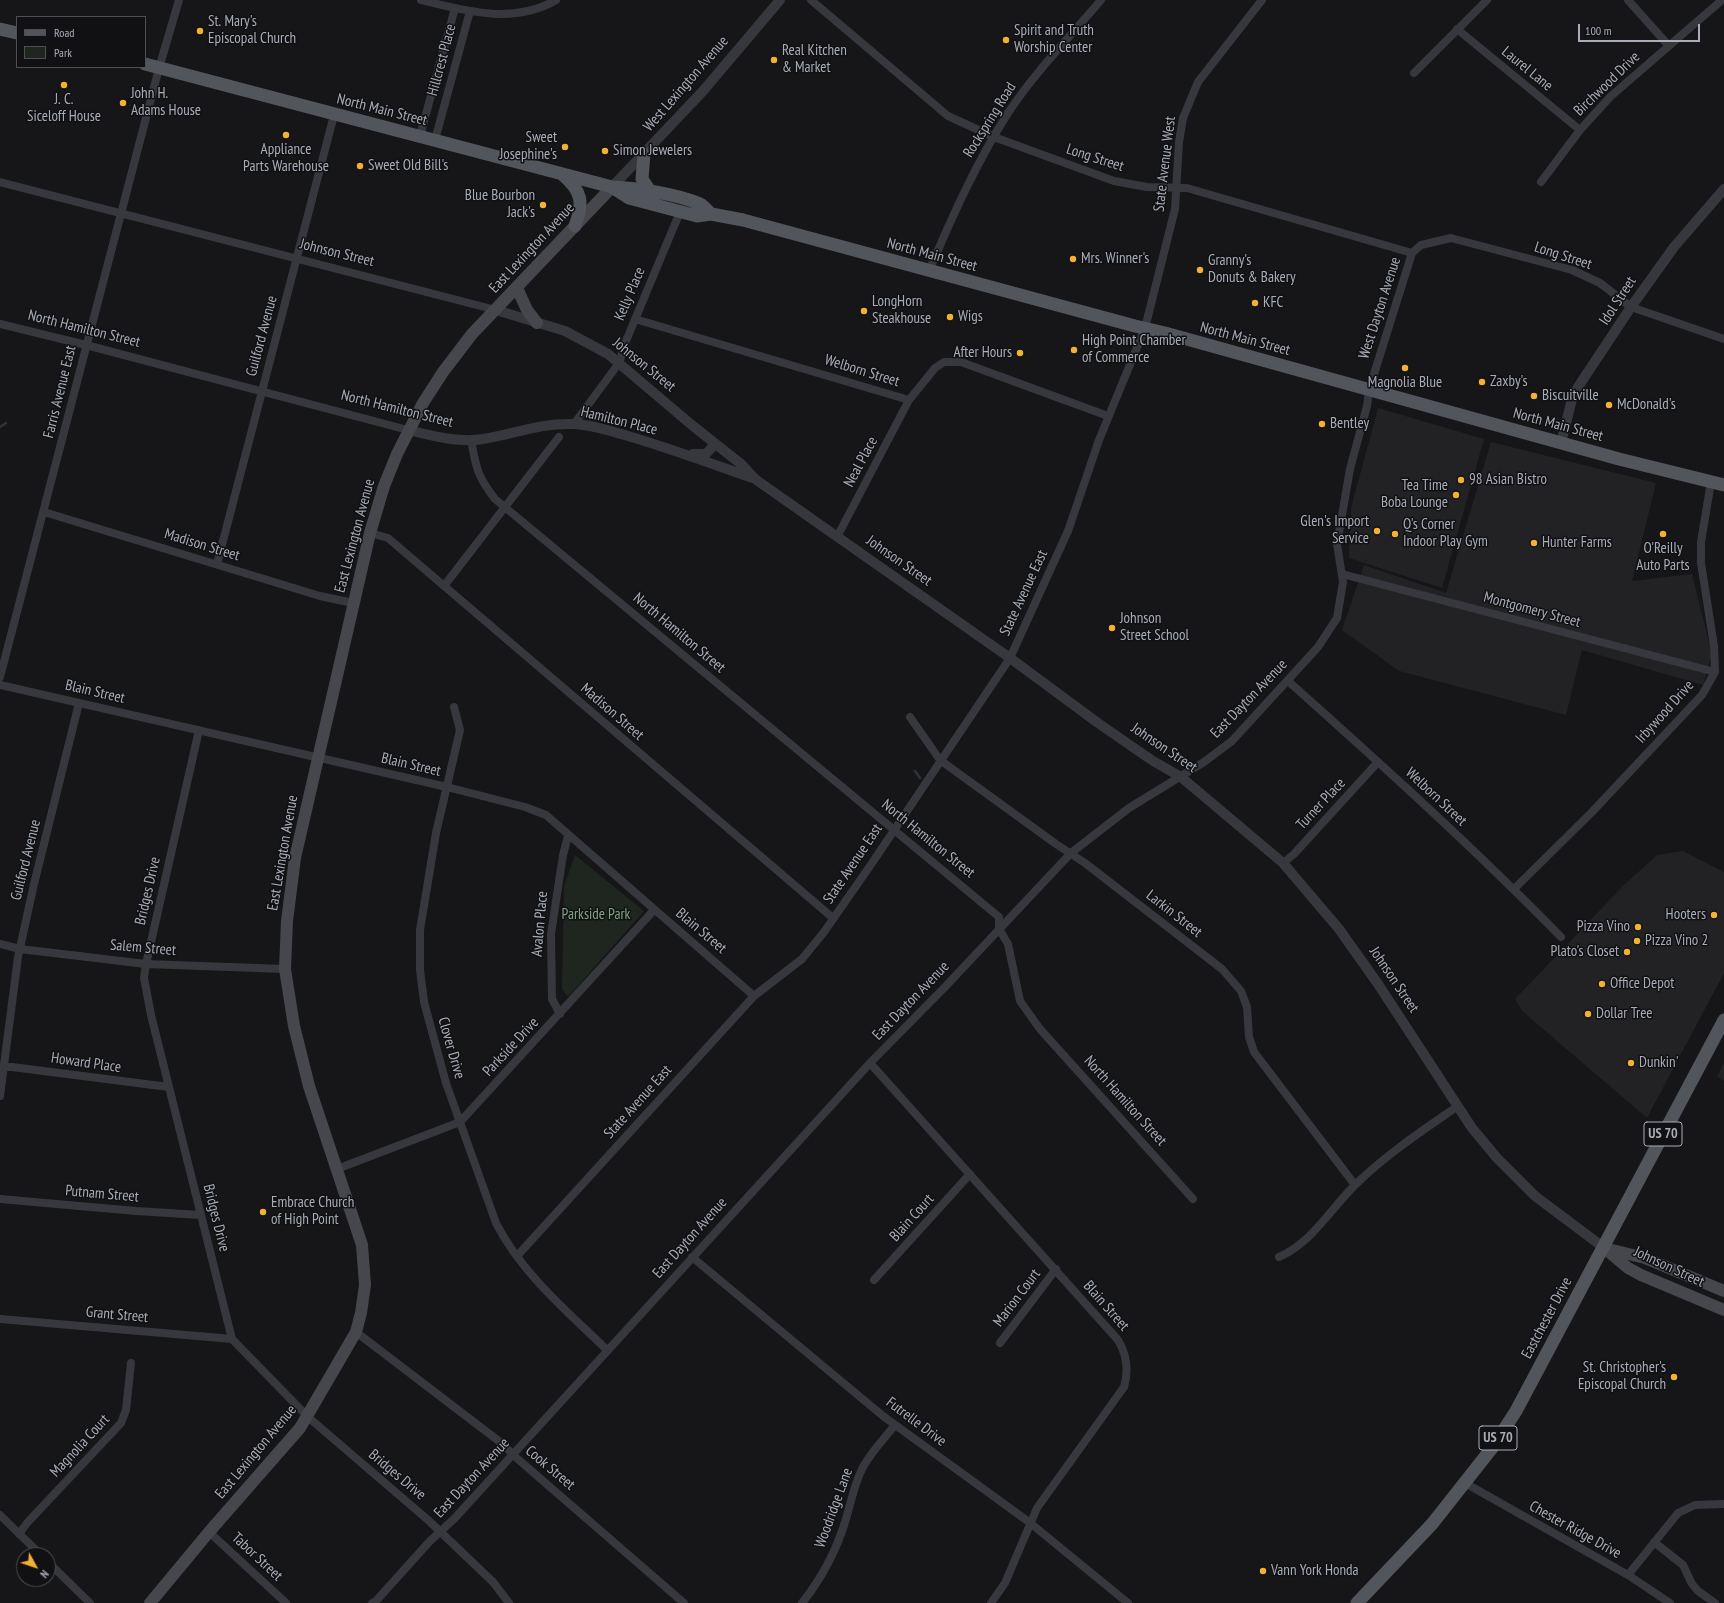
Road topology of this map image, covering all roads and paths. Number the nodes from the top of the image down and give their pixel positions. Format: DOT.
graph roads {
  1 [pos="179,0"];
  2 [pos="421,0"];
  3 [pos="556,0"];
  4 [pos="780,0"];
  5 [pos="811,0"];
  6 [pos="1101,0"];
  7 [pos="1262,0"];
  8 [pos="1488,0"];
  9 [pos="1628,0"];
  10 [pos="1722,0"];
  11 [pos="455,8"];
  12 [pos="470,11"];
  13 [pos="0,28"];
  14 [pos="1457,29"];
  15 [pos="16,33"];
  16 [pos="1669,46"];
  17 [pos="146,64"];
  18 [pos="159,68"];
  19 [pos="1414,73"];
  20 [pos="334,115"];
  21 [pos="1580,130"];
  22 [pos="420,136"];
  23 [pos="994,137"];
  24 [pos="435,140"];
  25 [pos="644,154"];
  26 [pos="561,173"];
  27 [pos="0,182"];
  28 [pos="1541,182"];
  29 [pos="612,187"];
  30 [pos="1176,189"];
  31 [pos="1724,189"];
  32 [pos="650,191"];
  33 [pos="680,212"];
  34 [pos="121,213"];
  35 [pos="711,214"];
  36 [pos="575,226"];
  37 [pos="1476,245"];
  38 [pos="1412,253"];
  39 [pos="296,259"];
  40 [pos="929,271"];
  41 [pos="517,288"];
  42 [pos="1631,307"];
  43 [pos="496,310"];
  44 [pos="635,319"];
  45 [pos="537,323"];
  46 [pos="0,324"];
  47 [pos="1145,328"];
  48 [pos="1724,339"];
  49 [pos="86,344"];
  50 [pos="618,363"];
  51 [pos="263,390"];
  52 [pos="1369,390"];
  53 [pos="909,400"];
  54 [pos="1108,416"];
  55 [pos="574,424"];
  56 [pos="408,430"];
  57 [pos="560,437"];
  58 [pos="471,440"];
  59 [pos="1561,443"];
  60 [pos="716,444"];
  61 [pos="686,454"];
  62 [pos="755,479"];
  63 [pos="1711,482"];
  64 [pos="1724,485"];
  65 [pos="505,507"];
  66 [pos="44,512"];
  67 [pos="370,533"];
  68 [pos="837,538"];
  69 [pos="217,564"];
  70 [pos="1342,574"];
  71 [pos="444,586"];
  72 [pos="354,603"];
  73 [pos="1010,658"];
  74 [pos="1715,672"];
  75 [pos="0,677"];
  76 [pos="1288,681"];
  77 [pos="0,685"];
  78 [pos="79,704"];
  79 [pos="454,707"];
  80 [pos="910,717"];
  81 [pos="199,730"];
  82 [pos="318,758"];
  83 [pos="940,760"];
  84 [pos="1378,762"];
  85 [pos="1181,777"];
  86 [pos="447,787"];
  87 [pos="894,830"];
  88 [pos="568,836"];
  89 [pos="1071,853"];
  90 [pos="1283,863"];
  91 [pos="1514,889"];
  92 [pos="654,910"];
  93 [pos="833,918"];
  94 [pos="999,929"];
  95 [pos="1561,937"];
  96 [pos="0,944"];
  97 [pos="20,949"];
  98 [pos="146,964"];
  99 [pos="285,969"];
  100 [pos="754,996"];
  101 [pos="560,1014"];
  102 [pos="1724,1020"];
  103 [pos="870,1063"];
  104 [pos="2,1068"];
  105 [pos="169,1087"];
  106 [pos="0,1096"];
  107 [pos="1458,1106"];
  108 [pos="460,1122"];
  109 [pos="336,1169"];
  110 [pos="970,1174"];
  111 [pos="1355,1185"];
  112 [pos="0,1199"];
  113 [pos="1193,1199"];
  114 [pos="201,1215"];
  115 [pos="1603,1248"];
  116 [pos="517,1256"];
  117 [pos="692,1257"];
  118 [pos="1279,1257"];
  119 [pos="1056,1269"];
  120 [pos="874,1280"];
  121 [pos="1724,1291"];
  122 [pos="1724,1310"];
  123 [pos="0,1319"];
  124 [pos="356,1332"];
  125 [pos="232,1339"];
  126 [pos="1000,1343"];
  127 [pos="607,1350"];
  128 [pos="131,1363"];
  129 [pos="308,1417"];
  130 [pos="895,1425"];
  131 [pos="512,1454"];
  132 [pos="1465,1483"];
  133 [pos="1724,1504"];
  134 [pos="0,1515"];
  135 [pos="1029,1522"];
  136 [pos="209,1532"];
  137 [pos="441,1532"];
  138 [pos="19,1534"];
  139 [pos="1654,1542"];
  140 [pos="33,1547"];
  141 [pos="56,1570"];
  142 [pos="1628,1575"];
  143 [pos="90,1603"];
  144 [pos="150,1603"];
  145 [pos="286,1603"];
  146 [pos="372,1603"];
  147 [pos="509,1603"];
  148 [pos="684,1603"];
  149 [pos="802,1603"];
  150 [pos="991,1603"];
  151 [pos="1128,1603"];
  152 [pos="1357,1603"];
  153 [pos="1670,1603"];
  154 [pos="1715,1603"];
  1 -- 18 [label="street, Farris Avenue East"];
  2 -- 11 [label="street"];
  3 -- 12 [label="street"];
  4 -- 25 [label="street, West Lexington Avenue"];
  5 -- 23 [label="street, Long Street"];
  6 -- 23 [label="street, Rockspring Road"];
  7 -- 30 [label="street, State Avenue West"];
  8 -- 14 [label="street"];
  9 -- 16 [label="street"];
  10 -- 16 [label="street, Birchwood Drive"];
  11 -- 12 [label="street"];
  11 -- 22 [label="street, Hillcrest Place"];
  12 -- 24 [label="street, Hillcrest Place"];
  13 -- 15 [label="main road"];
  14 -- 19 [label="street"];
  14 -- 21 [label="street, Laurel Lane"];
  16 -- 21 [label="street, Birchwood Drive"];
  17 -- 18 [label="main road, North Main Street"];
  18 -- 20 [label="main road, North Main Street"];
  18 -- 34 [label="street, Farris Avenue East"];
  20 -- 22 [label="main road, North Main Street"];
  20 -- 39 [label="street, Guilford Avenue"];
  21 -- 28 [label="street, Birchwood Drive"];
  22 -- 24 [label="main road, North Main Street"];
  23 -- 30 [label="street, Long Street"];
  23 -- 40 [label="street, Rockspring Road"];
  24 -- 26 [label="main road, North Main Street"];
  25 -- 29 [label="street, West Lexington Avenue"];
  25 -- 32 [label="main road"];
  26 -- 29 [label="main road, North Main Street"];
  26 -- 36 [label="main road"];
  27 -- 34 [label="street, Johnson Street"];
  29 -- 32 [label="main road, North Main Street"];
  29 -- 33 [label="main road, North Main Street"];
  29 -- 36 [label="main road, East Lexington Avenue"];
  30 -- 38 [label="street, Long Street"];
  30 -- 47 [label="street, State Avenue West"];
  31 -- 42 [label="street, Idol Street"];
  32 -- 35 [label="main road, North Main Street"];
  33 -- 35 [label="main road, North Main Street"];
  33 -- 44 [label="street, Kelly Place"];
  34 -- 39 [label="street, Johnson Street"];
  34 -- 49 [label="street, Farris Avenue East"];
  35 -- 40 [label="main road, North Main Street"];
  36 -- 41 [label="main road, East Lexington Avenue"];
  37 -- 38 [label="street, West Dayton Avenue"];
  37 -- 42 [label="street, Long Street"];
  38 -- 52 [label="street, West Dayton Avenue"];
  39 -- 43 [label="street, Johnson Street"];
  39 -- 51 [label="street, Guilford Avenue"];
  40 -- 47 [label="main road, North Main Street"];
  41 -- 43 [label="main road, East Lexington Avenue"];
  41 -- 45 [label="main road"];
  42 -- 48 [label="street, Long Street"];
  42 -- 59 [label="street, Idol Street"];
  43 -- 45 [label="street, Johnson Street"];
  43 -- 56 [label="main road, East Lexington Avenue"];
  44 -- 50 [label="street, Kelly Place"];
  44 -- 53 [label="street, Welborn Street"];
  45 -- 50 [label="street, Johnson Street"];
  46 -- 49 [label="street, North Hamilton Street"];
  47 -- 52 [label="main road, North Main Street"];
  47 -- 54 [label="street, State Avenue East"];
  49 -- 51 [label="street, North Hamilton Street"];
  49 -- 66 [label="street, Farris Avenue East"];
  50 -- 55 [label="street, Kelly Place"];
  50 -- 60 [label="street, Johnson Street"];
  51 -- 56 [label="street, North Hamilton Street"];
  51 -- 69 [label="street, Guilford Avenue"];
  52 -- 59 [label="main road, North Main Street"];
  52 -- 70 [label="street, East Dayton Avenue"];
  53 -- 54 [label="street, Welborn Street"];
  53 -- 68 [label="street, Neal Place"];
  54 -- 73 [label="street, State Avenue East"];
  55 -- 58 [label="street, Hamilton Place"];
  55 -- 61 [label="street, Hamilton Place"];
  56 -- 58 [label="street, North Hamilton Street"];
  56 -- 67 [label="main road, East Lexington Avenue"];
  57 -- 65 [label="street"];
  58 -- 65 [label="street, North Hamilton Street"];
  59 -- 63 [label="main road, North Main Street"];
  60 -- 61 [label="street"];
  60 -- 62 [label="street, Johnson Street"];
  61 -- 62 [label="street, Hamilton Place"];
  62 -- 68 [label="street, Johnson Street"];
  63 -- 64 [label="main road, North Main Street"];
  63 -- 74 [label="street"];
  65 -- 71 [label="street"];
  65 -- 87 [label="street, North Hamilton Street"];
  66 -- 69 [label="street, Madison Street"];
  66 -- 75 [label="street, Farris Avenue East"];
  67 -- 71 [label="street, Madison Street"];
  67 -- 72 [label="main road, East Lexington Avenue"];
  68 -- 73 [label="street, Johnson Street"];
  69 -- 72 [label="street, Madison Street"];
  70 -- 74 [label="street, Montgomery Street"];
  70 -- 76 [label="street, East Dayton Avenue"];
  71 -- 93 [label="street, Madison Street"];
  72 -- 82 [label="main road, East Lexington Avenue"];
  73 -- 83 [label="street, State Avenue East"];
  73 -- 85 [label="street, Johnson Street"];
  74 -- 91 [label="street, Irbywood Drive"];
  76 -- 84 [label="street, Welborn Street"];
  76 -- 85 [label="street, East Dayton Avenue"];
  77 -- 78 [label="street, Blain Street"];
  78 -- 81 [label="street, Blain Street"];
  78 -- 97 [label="street, Guilford Avenue"];
  79 -- 86 [label="street, Clover Drive"];
  80 -- 83 [label="street, Larkin Street"];
  81 -- 82 [label="street, Blain Street"];
  81 -- 98 [label="street, Bridges Drive"];
  82 -- 86 [label="street, Blain Street"];
  82 -- 99 [label="main road, East Lexington Avenue"];
  83 -- 87 [label="street, State Avenue East"];
  83 -- 89 [label="street, Larkin Street"];
  84 -- 90 [label="street, Turner Place"];
  84 -- 91 [label="street, Welborn Street"];
  85 -- 89 [label="street, East Dayton Avenue"];
  85 -- 90 [label="street, Johnson Street"];
  86 -- 88 [label="street, Blain Street"];
  86 -- 108 [label="street, Clover Drive"];
  87 -- 93 [label="street, State Avenue East"];
  87 -- 94 [label="street, North Hamilton Street"];
  88 -- 92 [label="street, Blain Street"];
  88 -- 101 [label="street, Avalon Place"];
  89 -- 94 [label="street, East Dayton Avenue"];
  89 -- 111 [label="street, Larkin Street"];
  90 -- 107 [label="street, Johnson Street"];
  91 -- 95 [label="street, Welborn Street"];
  92 -- 100 [label="street, Blain Street"];
  92 -- 101 [label="street, Parkside Drive"];
  93 -- 100 [label="street, State Avenue East"];
  94 -- 103 [label="street, East Dayton Avenue"];
  94 -- 113 [label="street, North Hamilton Street"];
  96 -- 97 [label="street, Salem Street"];
  97 -- 98 [label="street, Salem Street"];
  97 -- 104 [label="street, Guilford Avenue"];
  98 -- 99 [label="street, Salem Street"];
  98 -- 105 [label="street, Bridges Drive"];
  99 -- 109 [label="main road, East Lexington Avenue"];
  100 -- 116 [label="street, State Avenue East"];
  101 -- 108 [label="street, Parkside Drive"];
  102 -- 115 [label="main road, Eastchester Drive / US 70"];
  103 -- 110 [label="street, Blain Street"];
  103 -- 117 [label="street, East Dayton Avenue"];
  104 -- 105 [label="street, Howard Place"];
  104 -- 106 [label="street, Guilford Avenue"];
  105 -- 114 [label="street, Bridges Drive"];
  107 -- 111 [label="street"];
  107 -- 115 [label="street, Johnson Street"];
  108 -- 109 [label="street, Parkside Drive"];
  108 -- 116 [label="street, Clover Drive"];
  109 -- 124 [label="main road, East Lexington Avenue"];
  110 -- 119 [label="street, Blain Street"];
  110 -- 120 [label="street, Blain Court"];
  111 -- 118 [label="street"];
  112 -- 114 [label="street, Putnam Street"];
  114 -- 125 [label="street, Bridges Drive"];
  115 -- 121 [label="main road, Johnson Street"];
  115 -- 122 [label="main road, Johnson Street"];
  115 -- 132 [label="main road, Eastchester Drive / US 70"];
  116 -- 127 [label="street, Clover Drive"];
  117 -- 127 [label="street, East Dayton Avenue"];
  117 -- 130 [label="street, Futrelle Drive"];
  119 -- 126 [label="street, Marion Court"];
  119 -- 135 [label="street, Blain Street"];
  123 -- 125 [label="street, Grant Street"];
  124 -- 129 [label="main road, East Lexington Avenue"];
  124 -- 131 [label="street, Cook Street"];
  125 -- 129 [label="street, Bridges Drive"];
  127 -- 131 [label="street, East Dayton Avenue"];
  128 -- 138 [label="street, Magnolia Court"];
  129 -- 136 [label="main road, East Lexington Avenue"];
  129 -- 137 [label="street, Bridges Drive"];
  130 -- 135 [label="street, Futrelle Drive"];
  130 -- 149 [label="street, Woodridge Lane"];
  131 -- 137 [label="street, East Dayton Avenue"];
  131 -- 148 [label="street, Cook Street"];
  132 -- 142 [label="street, Chester Ridge Drive"];
  132 -- 152 [label="main road, Eastchester Drive / US 70"];
  133 -- 139 [label="street"];
  134 -- 138 [label="street"];
  135 -- 150 [label="street, Blain Street"];
  135 -- 151 [label="street, Futrelle Drive"];
  136 -- 144 [label="main road, East Lexington Avenue"];
  136 -- 145 [label="street, Tabor Street"];
  137 -- 146 [label="street, East Dayton Avenue"];
  137 -- 147 [label="street, Bridges Drive"];
  138 -- 140 [label="street"];
  139 -- 142 [label="street"];
  139 -- 154 [label="street"];
  141 -- 143 [label="street"];
  142 -- 153 [label="street, Chester Ridge Drive"];
}
